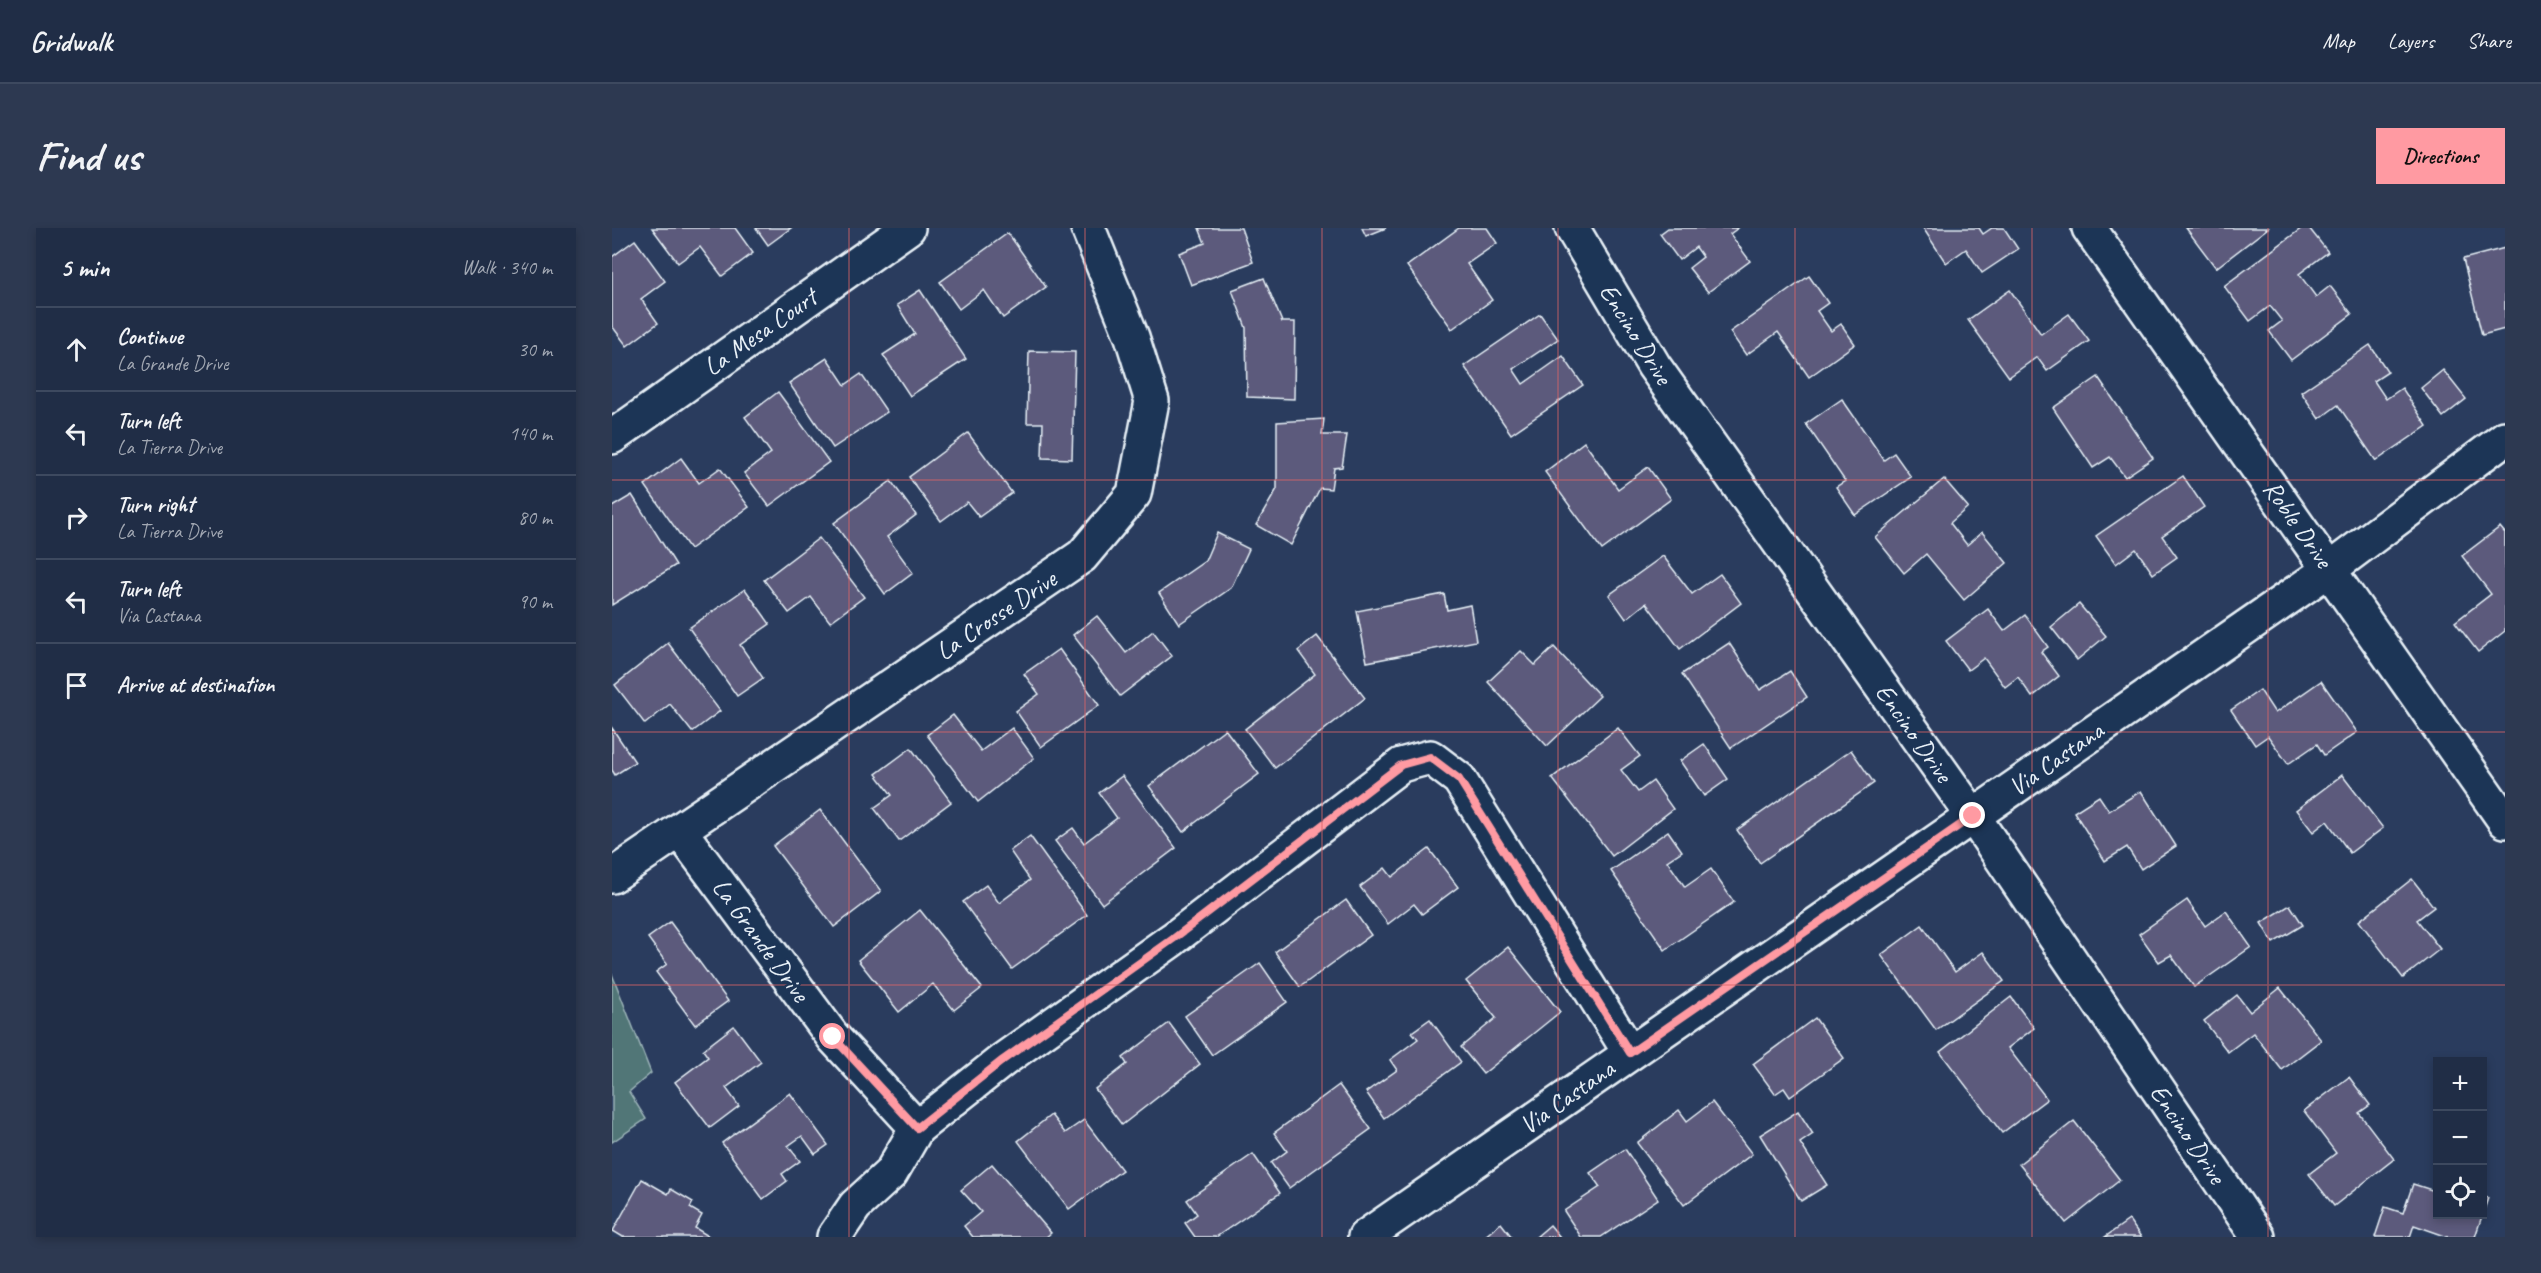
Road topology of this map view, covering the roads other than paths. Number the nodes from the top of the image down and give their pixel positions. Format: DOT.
graph roads {
  1 [pos="908,228"];
  2 [pos="1088,228"];
  3 [pos="1572,228"];
  4 [pos="2088,228"];
  5 [pos="612,437"];
  6 [pos="2505,438"];
  7 [pos="2330,569"];
  8 [pos="1973,816"];
  9 [pos="2505,821"];
  10 [pos="680,831"];
  11 [pos="612,876"];
  12 [pos="1630,1053"];
  13 [pos="917,1128"];
  14 [pos="834,1237"];
  15 [pos="1365,1237"];
  16 [pos="2258,1237"];
  1 -- 5 [label="street, La Mesa Court"];
  2 -- 10 [label="street, La Crosse Drive"];
  3 -- 8 [label="street, Encino Drive"];
  4 -- 7 [label="street, Roble Drive"];
  6 -- 7 [label="street, Via Castana"];
  7 -- 8 [label="street, Via Castana"];
  7 -- 9 [label="street, Roble Drive"];
  8 -- 12 [label="street, Via Castana"];
  8 -- 16 [label="street, Encino Drive"];
  10 -- 11 [label="street, La Crosse Drive"];
  10 -- 13 [label="street, La Grande Drive"];
  12 -- 13 [label="street"];
  12 -- 15 [label="street, Via Castana"];
  13 -- 14 [label="street"];
}
